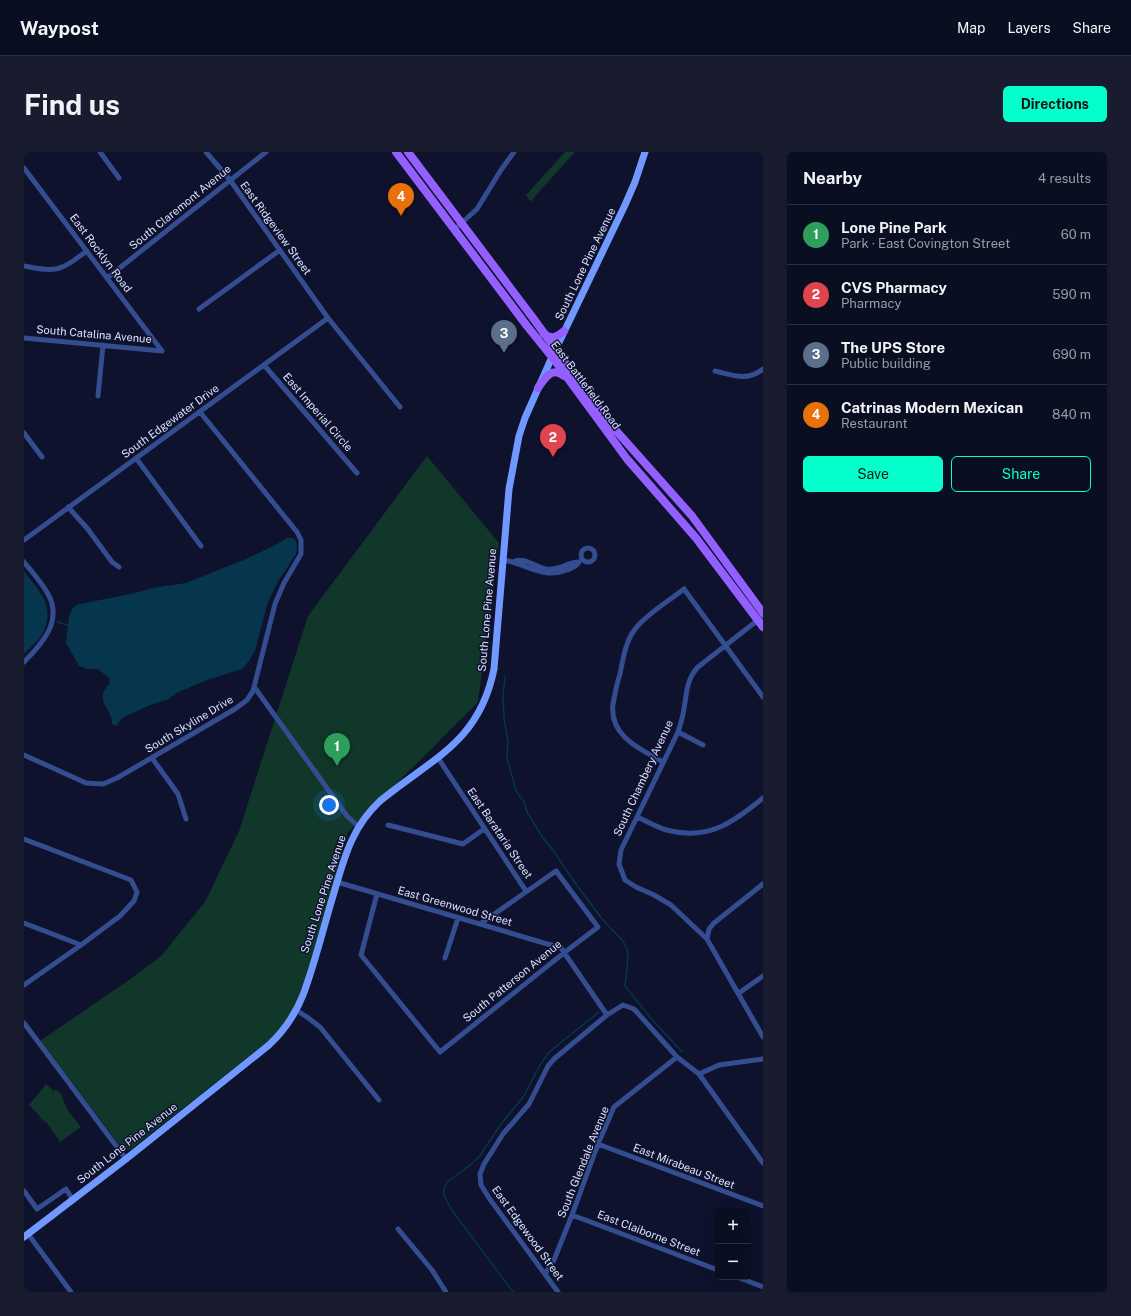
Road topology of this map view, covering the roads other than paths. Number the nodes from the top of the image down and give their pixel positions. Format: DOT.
graph roads {
  1 [pos="100,152"];
  2 [pos="206,152"];
  3 [pos="266,152"];
  4 [pos="396,152"];
  5 [pos="408,152"];
  6 [pos="514,152"];
  7 [pos="645,152"];
  8 [pos="24,168"];
  9 [pos="29,174"];
  10 [pos="24,178"];
  11 [pos="119,178"];
  12 [pos="230,180"];
  13 [pos="462,224"];
  14 [pos="454,230"];
  15 [pos="280,250"];
  16 [pos="86,251"];
  17 [pos="24,266"];
  18 [pos="107,278"];
  19 [pos="199,309"];
  20 [pos="328,318"];
  21 [pos="564,331"];
  22 [pos="543,332"];
  23 [pos="24,338"];
  24 [pos="103,345"];
  25 [pos="162,351"];
  26 [pos="554,353"];
  27 [pos="264,365"];
  28 [pos="763,369"];
  29 [pos="714,371"];
  30 [pos="566,378"];
  31 [pos="538,388"];
  32 [pos="98,396"];
  33 [pos="400,407"];
  34 [pos="200,412"];
  35 [pos="24,433"];
  36 [pos="42,457"];
  37 [pos="136,458"];
  38 [pos="357,473"];
  39 [pos="68,508"];
  40 [pos="24,540"];
  41 [pos="201,546"];
  42 [pos="503,560"];
  43 [pos="581,560"];
  44 [pos="24,562"];
  45 [pos="119,567"];
  46 [pos="761,616"];
  47 [pos="763,627"];
  48 [pos="726,646"];
  49 [pos="24,662"];
  50 [pos="255,688"];
  51 [pos="763,697"];
  52 [pos="678,732"];
  53 [pos="703,745"];
  54 [pos="24,755"];
  55 [pos="152,758"];
  56 [pos="438,758"];
  57 [pos="663,762"];
  58 [pos="763,798"];
  59 [pos="637,816"];
  60 [pos="186,819"];
  61 [pos="388,825"];
  62 [pos="358,826"];
  63 [pos="484,828"];
  64 [pos="24,839"];
  65 [pos="337,882"];
  66 [pos="763,884"];
  67 [pos="526,891"];
  68 [pos="377,894"];
  69 [pos="458,918"];
  70 [pos="24,923"];
  71 [pos="480,924"];
  72 [pos="598,927"];
  73 [pos="707,939"];
  74 [pos="81,945"];
  75 [pos="565,952"];
  76 [pos="445,958"];
  77 [pos="763,976"];
  78 [pos="24,985"];
  79 [pos="739,993"];
  80 [pos="296,1010"];
  81 [pos="607,1015"];
  82 [pos="24,1023"];
  83 [pos="763,1038"];
  84 [pos="677,1057"];
  85 [pos="763,1059"];
  86 [pos="699,1074"];
  87 [pos="379,1100"];
  88 [pos="598,1144"];
  89 [pos="126,1159"];
  90 [pos="763,1163"];
  91 [pos="24,1191"];
  92 [pos="74,1200"];
  93 [pos="763,1206"];
  94 [pos="572,1215"];
  95 [pos="398,1229"];
  96 [pos="26,1236"];
  97 [pos="715,1269"];
  98 [pos="545,1274"];
  99 [pos="745,1280"];
  100 [pos="763,1287"];
  101 [pos="71,1292"];
  102 [pos="446,1292"];
  103 [pos="558,1292"];
  1 -- 11 [label="street"];
  2 -- 12 [label="street, East Ridgeview Street"];
  3 -- 12 [label="street, South Claremont Avenue"];
  4 -- 14 [label="main road, East Battlefield Road"];
  5 -- 13 [label="main road, East Battlefield Road"];
  6 -- 13 [label="street"];
  7 -- 21 [label="main road, South Lone Pine Avenue"];
  8 -- 9 [label="street, East Rocklyn Road"];
  9 -- 10 [label="street"];
  9 -- 16 [label="street, East Rocklyn Road"];
  12 -- 15 [label="street, East Ridgeview Street"];
  12 -- 18 [label="street, South Claremont Avenue"];
  13 -- 14 [label="street"];
  13 -- 22 [label="main road, East Battlefield Road"];
  14 -- 26 [label="main road, East Battlefield Road"];
  15 -- 19 [label="street"];
  15 -- 20 [label="street, East Ridgeview Street"];
  16 -- 17 [label="street"];
  16 -- 18 [label="street, East Rocklyn Road"];
  18 -- 25 [label="street, East Rocklyn Road"];
  20 -- 27 [label="street, South Edgewater Drive"];
  20 -- 33 [label="street, East Ridgeview Street"];
  21 -- 22 [label="main road"];
  21 -- 26 [label="main road, South Lone Pine Avenue"];
  22 -- 26 [label="main road, East Battlefield Road"];
  23 -- 24 [label="street, South Catalina Avenue"];
  24 -- 25 [label="street, South Catalina Avenue"];
  24 -- 32 [label="street"];
  26 -- 30 [label="main road, East Battlefield Road"];
  26 -- 31 [label="main road, South Lone Pine Avenue"];
  26 -- 46 [label="main road, East Battlefield Road"];
  27 -- 34 [label="street, South Edgewater Drive"];
  27 -- 38 [label="street, East Imperial Circle"];
  28 -- 29 [label="street"];
  30 -- 31 [label="main road"];
  30 -- 46 [label="main road, East Battlefield Road"];
  31 -- 42 [label="main road, South Lone Pine Avenue"];
  34 -- 37 [label="street, South Edgewater Drive"];
  34 -- 50 [label="street, South Skyline Drive"];
  35 -- 36 [label="street"];
  37 -- 39 [label="street, South Edgewater Drive"];
  37 -- 41 [label="street"];
  39 -- 40 [label="street, South Edgewater Drive"];
  39 -- 45 [label="street"];
  42 -- 43 [label="street"];
  42 -- 56 [label="main road, South Lone Pine Avenue"];
  44 -- 49 [label="street"];
  46 -- 47 [label="main road, East Battlefield Road"];
  46 -- 48 [label="street, South Chambery Avenue"];
  48 -- 51 [label="street"];
  48 -- 52 [label="street, South Chambery Avenue"];
  48 -- 57 [label="street"];
  50 -- 55 [label="street, South Skyline Drive"];
  50 -- 62 [label="street"];
  52 -- 53 [label="street"];
  52 -- 57 [label="street, South Chambery Avenue"];
  54 -- 55 [label="street, South Skyline Drive"];
  55 -- 60 [label="street"];
  56 -- 62 [label="main road, South Lone Pine Avenue"];
  56 -- 63 [label="street, East Barataria Street"];
  57 -- 59 [label="street, South Chambery Avenue"];
  58 -- 59 [label="street"];
  59 -- 73 [label="street, South Chambery Avenue"];
  61 -- 63 [label="street"];
  62 -- 65 [label="main road, South Lone Pine Avenue"];
  63 -- 67 [label="street, East Barataria Street"];
  64 -- 74 [label="street"];
  65 -- 68 [label="street, East Greenwood Street"];
  65 -- 80 [label="main road, South Lone Pine Avenue"];
  66 -- 73 [label="street"];
  67 -- 71 [label="street"];
  67 -- 72 [label="street, East Barataria Street"];
  68 -- 69 [label="street, East Greenwood Street"];
  68 -- 75 [label="street, South Patterson Avenue"];
  69 -- 71 [label="street, East Greenwood Street"];
  69 -- 76 [label="street"];
  70 -- 74 [label="street"];
  71 -- 75 [label="street, East Greenwood Street"];
  72 -- 75 [label="street, South Patterson Avenue"];
  73 -- 79 [label="street"];
  74 -- 78 [label="street"];
  75 -- 81 [label="street"];
  77 -- 79 [label="street"];
  79 -- 83 [label="street"];
  80 -- 87 [label="street"];
  80 -- 89 [label="main road, South Lone Pine Avenue"];
  81 -- 84 [label="street"];
  81 -- 98 [label="street, East Edgewood Street"];
  82 -- 89 [label="street"];
  84 -- 86 [label="street"];
  84 -- 88 [label="street, South Glendale Avenue"];
  85 -- 86 [label="street"];
  86 -- 90 [label="street"];
  88 -- 93 [label="street, East Mirabeau Street"];
  88 -- 94 [label="street, South Glendale Avenue"];
  89 -- 92 [label="main road, South Lone Pine Avenue"];
  91 -- 92 [label="street"];
  92 -- 96 [label="main road, South Lone Pine Avenue"];
  94 -- 97 [label="street, East Claiborne Street"];
  94 -- 98 [label="street, South Glendale Avenue"];
  95 -- 102 [label="street"];
  96 -- 101 [label="street"];
  98 -- 103 [label="street, East Edgewood Street"];
  99 -- 100 [label="street"];
}
